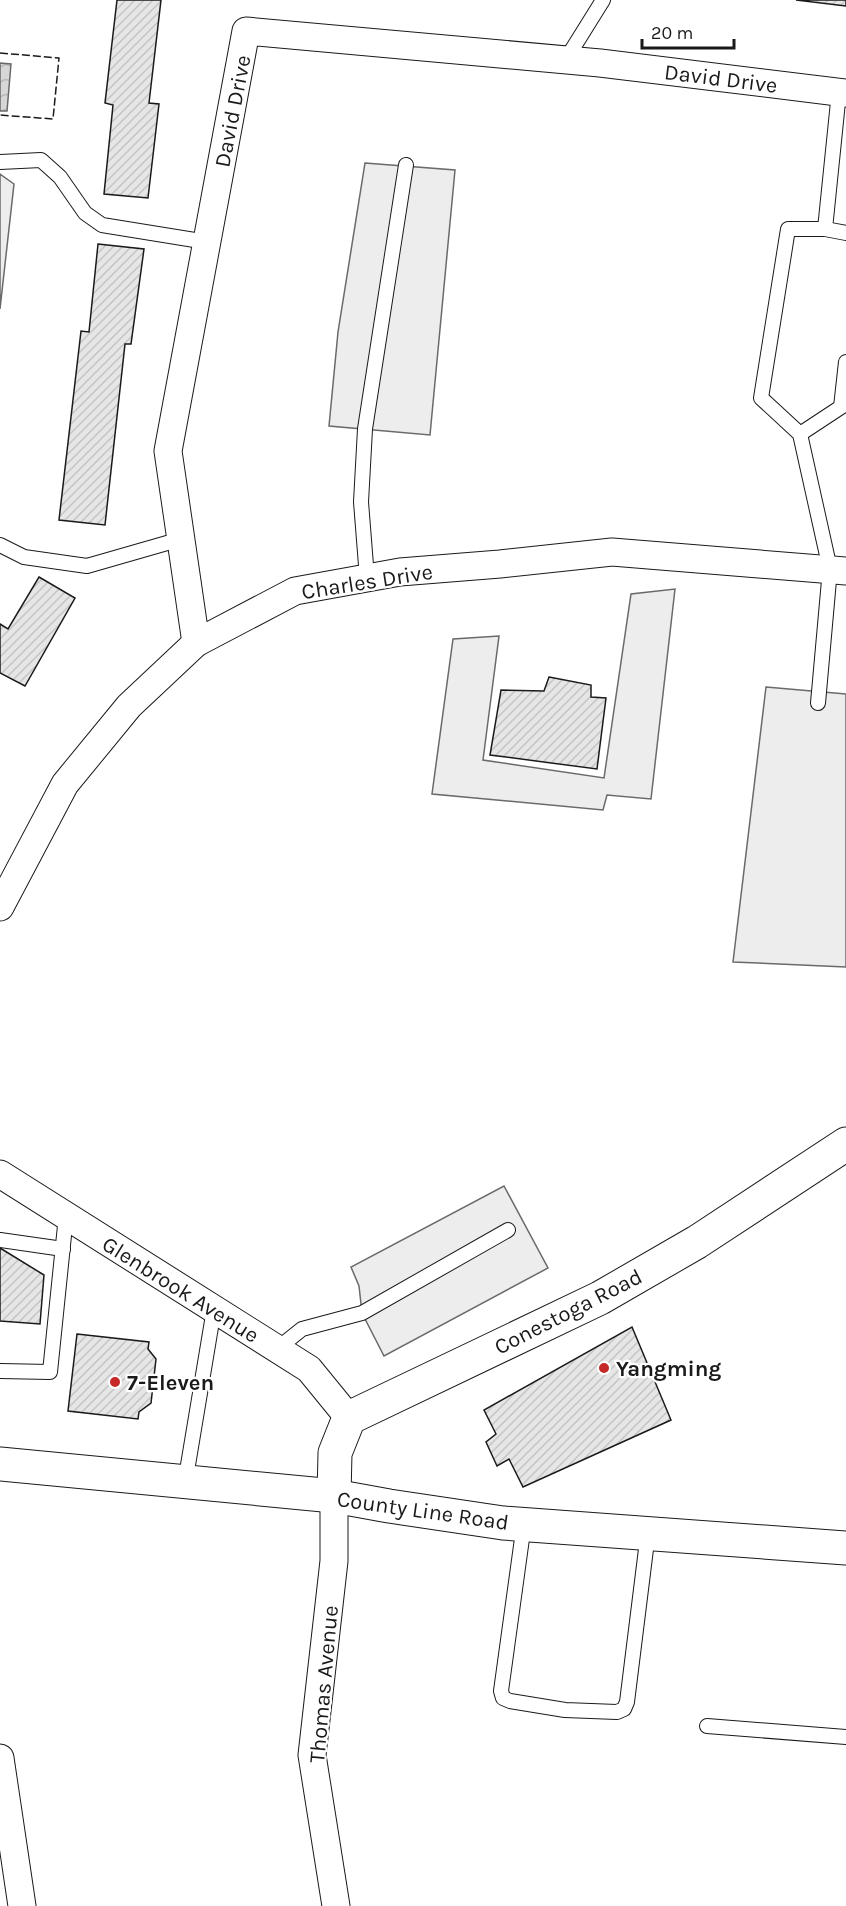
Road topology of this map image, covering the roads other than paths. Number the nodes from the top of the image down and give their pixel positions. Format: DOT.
graph roads {
  1 [pos="603,0"];
  2 [pos="565,61"];
  3 [pos="842,92"];
  4 [pos="0,162"];
  5 [pos="406,165"];
  6 [pos="825,230"];
  7 [pos="846,233"];
  8 [pos="207,242"];
  9 [pos="846,362"];
  10 [pos="800,434"];
  11 [pos="181,539"];
  12 [pos="0,544"];
  13 [pos="838,570"];
  14 [pos="367,578"];
  15 [pos="196,643"];
  16 [pos="818,703"];
  17 [pos="0,907"];
  18 [pos="846,1144"];
  19 [pos="0,1174"];
  20 [pos="66,1216"];
  21 [pos="508,1230"];
  22 [pos="0,1240"];
  23 [pos="63,1249"];
  24 [pos="214,1310"];
  25 [pos="277,1349"];
  26 [pos="0,1371"];
  27 [pos="350,1418"];
  28 [pos="0,1464"];
  29 [pos="186,1483"];
  30 [pos="334,1496"];
  31 [pos="524,1524"];
  32 [pos="648,1533"];
  33 [pos="846,1548"];
  34 [pos="706,1726"];
  35 [pos="846,1737"];
  36 [pos="0,1758"];
  37 [pos="22,1906"];
  38 [pos="336,1906"];
  1 -- 2 [label="lane"];
  2 -- 3 [label="street, David Drive"];
  2 -- 8 [label="street, David Drive"];
  3 -- 6 [label="lane"];
  4 -- 8 [label="lane"];
  5 -- 14 [label="lane"];
  6 -- 7 [label="lane"];
  6 -- 10 [label="lane"];
  8 -- 11 [label="street, David Drive"];
  9 -- 10 [label="lane"];
  10 -- 13 [label="lane"];
  11 -- 12 [label="lane"];
  11 -- 15 [label="street, David Drive"];
  13 -- 14 [label="street, Charles Drive"];
  13 -- 16 [label="lane"];
  14 -- 15 [label="street, Charles Drive"];
  15 -- 17 [label="street, Charles Drive"];
  18 -- 27 [label="main road, Conestoga Road"];
  19 -- 20 [label="street, Glenbrook Avenue"];
  20 -- 23 [label="lane"];
  20 -- 24 [label="street, Glenbrook Avenue"];
  21 -- 25 [label="lane"];
  22 -- 23 [label="lane"];
  23 -- 26 [label="lane"];
  24 -- 25 [label="street, Glenbrook Avenue"];
  24 -- 29 [label="lane"];
  25 -- 27 [label="street, Glenbrook Avenue"];
  27 -- 30 [label="main road"];
  28 -- 29 [label="main road, County Line Road"];
  29 -- 30 [label="main road, County Line Road"];
  30 -- 31 [label="main road, County Line Road"];
  30 -- 38 [label="street, Thomas Avenue"];
  31 -- 32 [label="main road, County Line Road"];
  31 -- 32 [label="lane"];
  32 -- 33 [label="main road, County Line Road"];
  34 -- 35 [label="lane"];
  36 -- 37 [label="street"];
}
